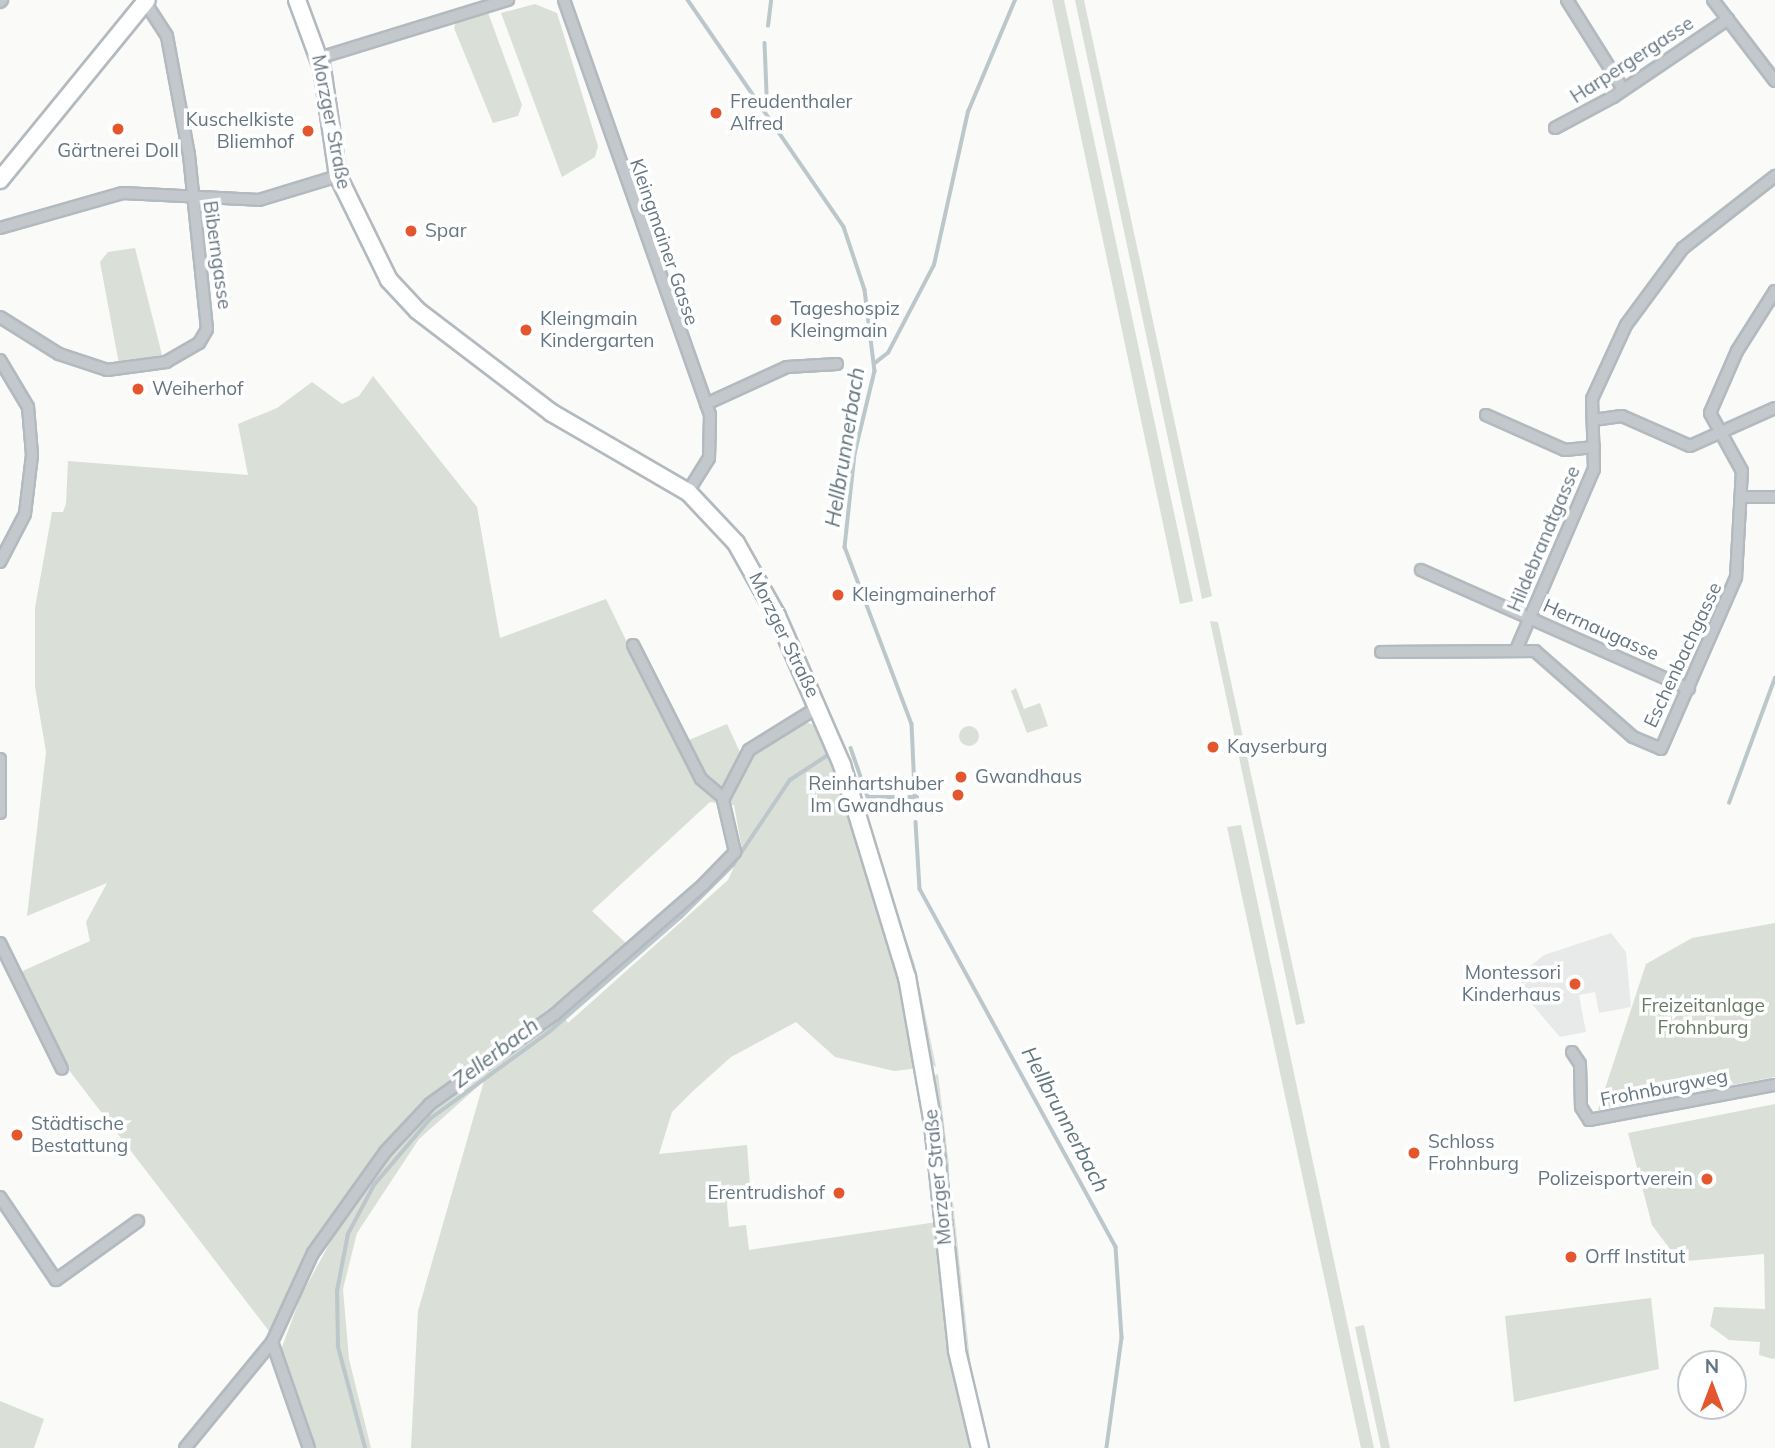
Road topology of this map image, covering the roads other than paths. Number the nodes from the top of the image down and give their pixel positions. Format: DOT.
graph roads {
  1 [pos="297,0"];
  2 [pos="508,0"];
  3 [pos="564,0"];
  4 [pos="1567,0"];
  5 [pos="1713,0"];
  6 [pos="146,1"];
  7 [pos="1728,19"];
  8 [pos="319,58"];
  9 [pos="1775,81"];
  10 [pos="1623,89"];
  11 [pos="1555,128"];
  12 [pos="3,170"];
  13 [pos="338,176"];
  14 [pos="1775,176"];
  15 [pos="191,193"];
  16 [pos="0,228"];
  17 [pos="1775,290"];
  18 [pos="0,317"];
  19 [pos="0,360"];
  20 [pos="837,364"];
  21 [pos="706,404"];
  22 [pos="1775,408"];
  23 [pos="1486,415"];
  24 [pos="1592,420"];
  25 [pos="1721,435"];
  26 [pos="1594,447"];
  27 [pos="688,492"];
  28 [pos="1775,497"];
  29 [pos="1744,498"];
  30 [pos="0,562"];
  31 [pos="1421,570"];
  32 [pos="1530,618"];
  33 [pos="633,645"];
  34 [pos="1516,650"];
  35 [pos="1381,652"];
  36 [pos="1689,689"];
  37 [pos="818,707"];
  38 [pos="0,759"];
  39 [pos="724,798"];
  40 [pos="0,813"];
  41 [pos="0,943"];
  42 [pos="1572,1052"];
  43 [pos="62,1069"];
  44 [pos="1775,1085"];
  45 [pos="0,1197"];
  46 [pos="138,1221"];
  47 [pos="272,1342"];
  48 [pos="185,1448"];
  49 [pos="309,1448"];
  50 [pos="980,1448"];
  1 -- 8 [label="street, Morzger Straße"];
  2 -- 8 [label="street"];
  3 -- 21 [label="street, Kleingmainer Gasse"];
  4 -- 10 [label="street"];
  5 -- 7 [label="street"];
  6 -- 12 [label="street"];
  6 -- 15 [label="street, Biberngasse"];
  7 -- 9 [label="street"];
  7 -- 10 [label="street, Harpergergasse"];
  8 -- 13 [label="street, Morzger Straße"];
  10 -- 11 [label="street, Harpergergasse"];
  13 -- 15 [label="street"];
  13 -- 27 [label="street, Morzger Straße"];
  14 -- 24 [label="street, Hildebrandtgasse"];
  15 -- 16 [label="street"];
  15 -- 18 [label="street, Biberngasse"];
  17 -- 25 [label="street, Eschenbachgasse"];
  19 -- 30 [label="street"];
  20 -- 21 [label="street"];
  21 -- 27 [label="street, Kleingmainer Gasse"];
  22 -- 25 [label="street"];
  23 -- 26 [label="street"];
  24 -- 25 [label="street"];
  24 -- 26 [label="street, Hildebrandtgasse"];
  25 -- 29 [label="street, Eschenbachgasse"];
  26 -- 32 [label="street, Hildebrandtgasse"];
  27 -- 37 [label="street, Morzger Straße"];
  28 -- 29 [label="street"];
  29 -- 36 [label="street, Eschenbachgasse"];
  31 -- 32 [label="street, Herrnaugasse"];
  32 -- 34 [label="street, Hildebrandtgasse"];
  32 -- 36 [label="street, Herrnaugasse"];
  33 -- 39 [label="street"];
  34 -- 35 [label="street, Eschenbachgasse"];
  34 -- 36 [label="street, Eschenbachgasse"];
  37 -- 39 [label="street"];
  37 -- 50 [label="street, Morzger Straße"];
  38 -- 40 [label="street"];
  39 -- 47 [label="street"];
  41 -- 43 [label="street"];
  42 -- 44 [label="street, Frohnburgweg"];
  45 -- 46 [label="street"];
  47 -- 48 [label="street"];
  47 -- 49 [label="street"];
}
